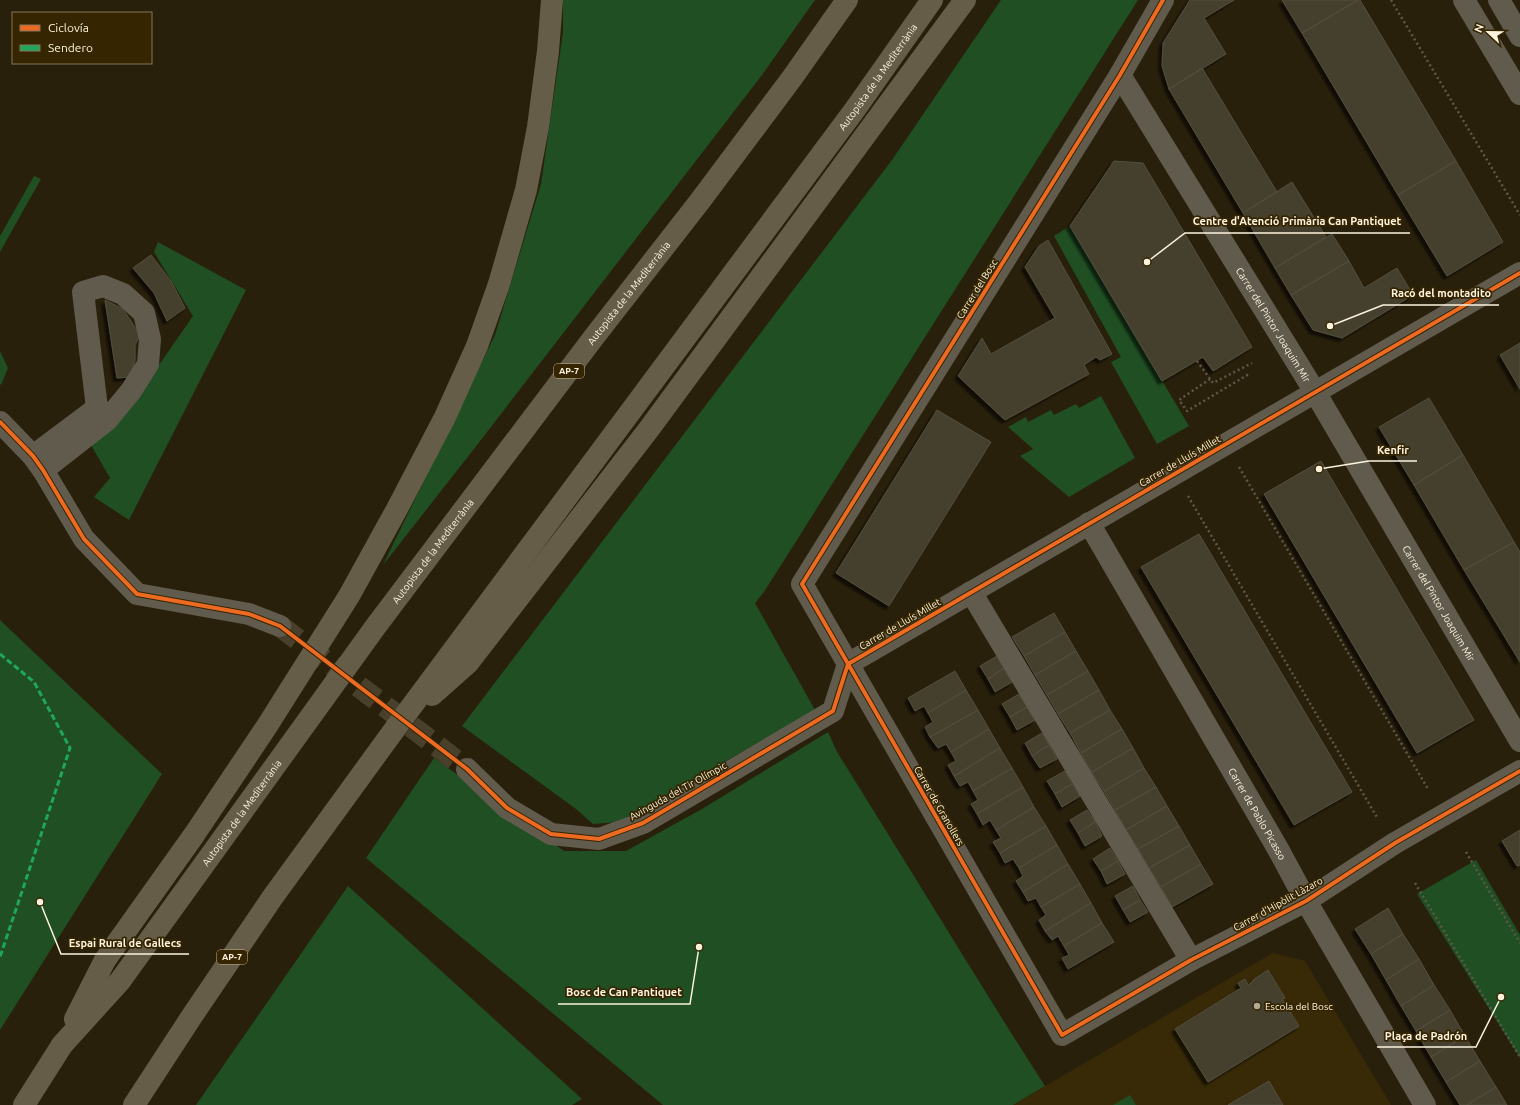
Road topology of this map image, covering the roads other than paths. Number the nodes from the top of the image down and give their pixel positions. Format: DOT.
graph roads {
  1 [pos="552,0"];
  2 [pos="847,0"];
  3 [pos="932,0"];
  4 [pos="965,0"];
  5 [pos="1163,0"];
  6 [pos="1464,0"];
  7 [pos="1499,0"];
  8 [pos="1520,36"];
  9 [pos="1120,75"];
  10 [pos="1520,94"];
  11 [pos="1520,273"];
  12 [pos="1315,392"];
  13 [pos="0,422"];
  14 [pos="38,463"];
  15 [pos="1089,523"];
  16 [pos="802,584"];
  17 [pos="971,592"];
  18 [pos="280,626"];
  19 [pos="848,664"];
  20 [pos="397,726"];
  21 [pos="1520,741"];
  22 [pos="467,769"];
  23 [pos="1520,771"];
  24 [pos="1306,900"];
  25 [pos="1191,960"];
  26 [pos="1062,1035"];
  27 [pos="62,1045"];
  28 [pos="24,1105"];
  29 [pos="134,1105"];
  30 [pos="1425,1105"];
  1 -- 27 [label="highway"];
  2 -- 27 [label="highway, Autopista de la Mediterrània / AP-7"];
  3 -- 20 [label="highway, Autopista de la Mediterrània / AP-7"];
  4 -- 20 [label="highway"];
  5 -- 9 [label="street, Carrer del Bosc"];
  6 -- 10 [label="street"];
  7 -- 8 [label="street"];
  9 -- 12 [label="street, Carrer del Pintor Joaquim Mir"];
  9 -- 16 [label="street, Carrer del Bosc"];
  11 -- 12 [label="street, Carrer de Lluís Millet"];
  12 -- 15 [label="street, Carrer de Lluís Millet"];
  12 -- 21 [label="street, Carrer del Pintor Joaquim Mir"];
  13 -- 14 [label="street"];
  14 -- 14 [label="street"];
  14 -- 18 [label="street"];
  15 -- 17 [label="street, Carrer de Lluís Millet"];
  15 -- 24 [label="street, Carrer de Pablo Picasso"];
  16 -- 19 [label="street, Carrer de Granollers"];
  17 -- 19 [label="street, Carrer de Lluís Millet"];
  17 -- 25 [label="street"];
  19 -- 22 [label="street, Avinguda del Tir Olímpic"];
  19 -- 26 [label="street, Carrer de Granollers"];
  20 -- 29 [label="highway, Autopista de la Mediterrània / AP-7"];
  23 -- 24 [label="street, Carrer d'Hipòlit Làzaro"];
  24 -- 25 [label="street, Carrer d'Hipòlit Làzaro"];
  24 -- 30 [label="street, Carrer de Pablo Picasso"];
  25 -- 26 [label="street, Carrer d'Hipòlit Làzaro"];
  27 -- 28 [label="highway, Autopista de la Mediterrània / AP-7"];
}
